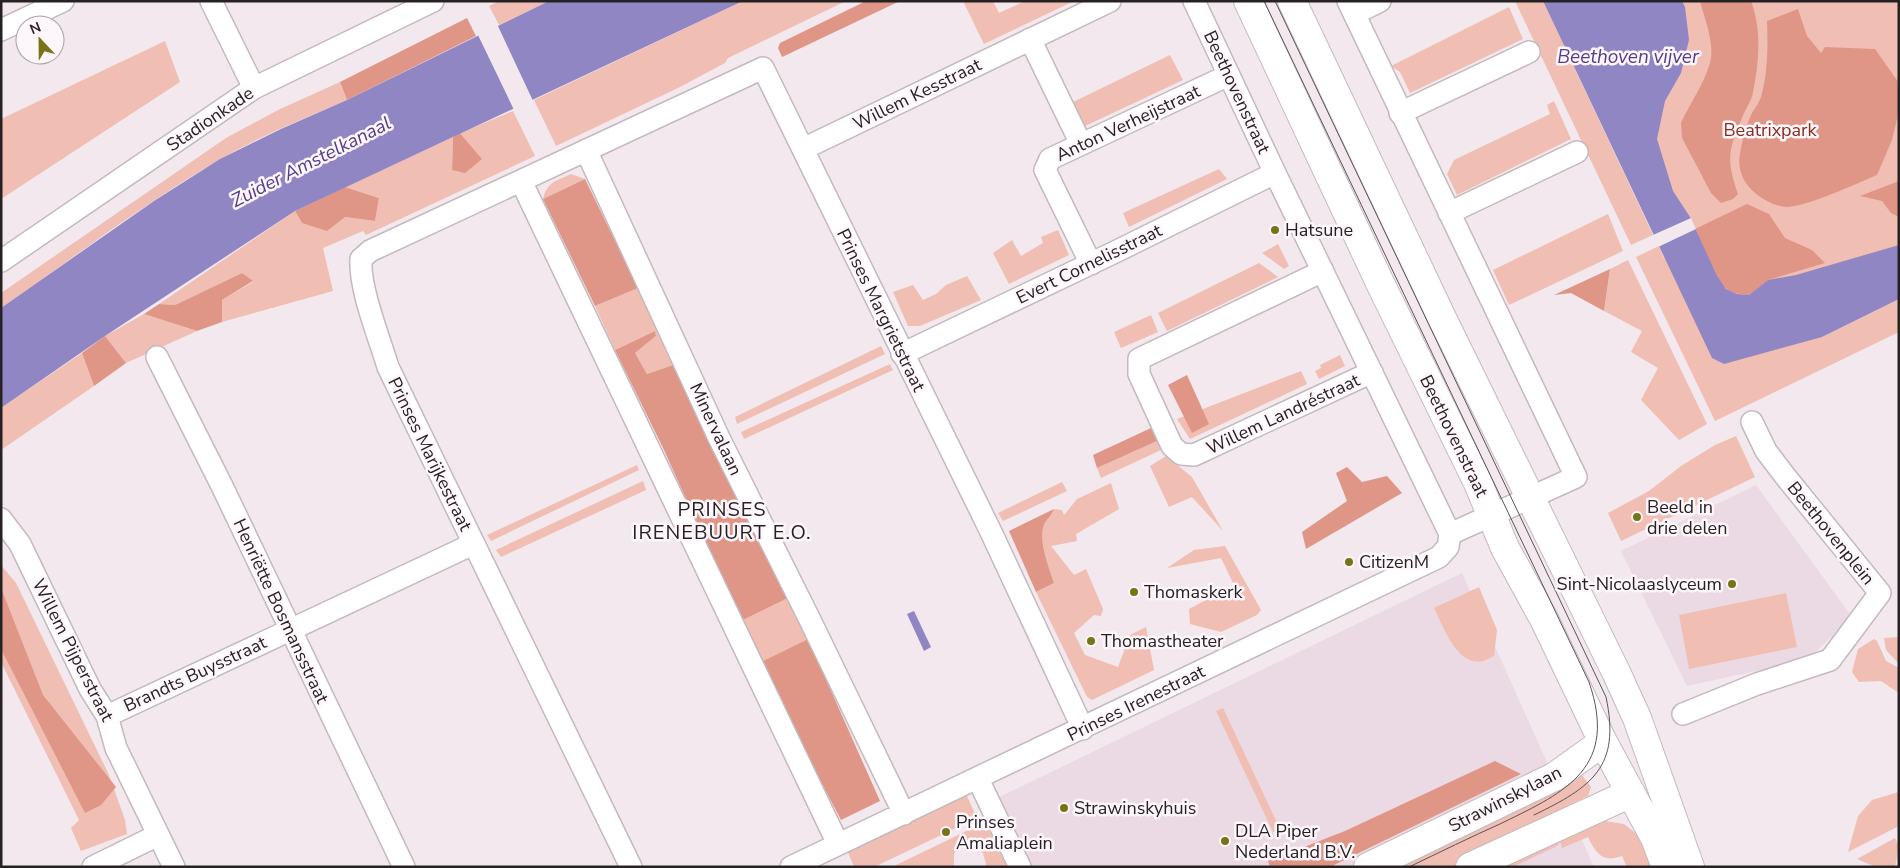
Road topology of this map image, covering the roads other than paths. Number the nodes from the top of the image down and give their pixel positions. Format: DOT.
graph roads {
  1 [pos="63,1"];
  2 [pos="212,1"];
  3 [pos="1110,1"];
  4 [pos="1194,1"];
  5 [pos="1248,1"];
  6 [pos="1292,1"];
  7 [pos="1380,1"];
  8 [pos="431,2"];
  9 [pos="1351,8"];
  10 [pos="1,30"];
  11 [pos="1030,39"];
  12 [pos="1529,52"];
  13 [pos="1229,75"];
  14 [pos="254,88"];
  15 [pos="1400,113"];
  16 [pos="1081,144"];
  17 [pos="803,149"];
  18 [pos="586,150"];
  19 [pos="1577,152"];
  20 [pos="1275,173"];
  21 [pos="521,181"];
  22 [pos="1449,213"];
  23 [pos="1,261"];
  24 [pos="1091,264"];
  25 [pos="1323,271"];
  26 [pos="902,354"];
  27 [pos="157,357"];
  28 [pos="1372,372"];
  29 [pos="1752,422"];
  30 [pos="1530,498"];
  31 [pos="1491,516"];
  32 [pos="1,519"];
  33 [pos="1450,534"];
  34 [pos="473,544"];
  35 [pos="290,629"];
  36 [pos="1682,714"];
  37 [pos="107,716"];
  38 [pos="1637,718"];
  39 [pos="1084,729"];
  40 [pos="1603,742"];
  41 [pos="978,778"];
  42 [pos="1632,780"];
  43 [pos="1664,790"];
  44 [pos="904,814"];
  45 [pos="158,835"];
  46 [pos="838,844"];
  47 [pos="93,867"];
  48 [pos="174,867"];
  49 [pos="404,867"];
  50 [pos="631,867"];
  51 [pos="791,867"];
  52 [pos="1020,867"];
  53 [pos="1368,867"];
  54 [pos="1470,867"];
  55 [pos="1666,867"];
  56 [pos="1690,867"];
  1 -- 10 [label="street"];
  2 -- 14 [label="street"];
  3 -- 11 [label="street, Willem Kesstraat"];
  4 -- 13 [label="street, Beethovenstraat"];
  5 -- 31 [label="main road, Beethovenstraat"];
  6 -- 30 [label="main road"];
  7 -- 9 [label="street"];
  8 -- 14 [label="street, Stadionkade"];
  9 -- 15 [label="street"];
  11 -- 16 [label="street"];
  11 -- 17 [label="street, Willem Kesstraat"];
  12 -- 15 [label="street"];
  13 -- 16 [label="street, Anton Verheijstraat"];
  13 -- 20 [label="street, Beethovenstraat"];
  14 -- 23 [label="street, Stadionkade"];
  15 -- 22 [label="street"];
  16 -- 24 [label="street, Anton Verheijstraat"];
  17 -- 18 [label="street, Prinses Margrietstraat"];
  17 -- 26 [label="street, Prinses Margrietstraat"];
  18 -- 21 [label="street, Prinses Marijkestraat"];
  18 -- 44 [label="street, Minervalaan"];
  19 -- 22 [label="street"];
  20 -- 24 [label="street, Evert Cornelisstraat"];
  20 -- 25 [label="street, Beethovenstraat"];
  21 -- 34 [label="street, Prinses Marijkestraat"];
  21 -- 46 [label="street"];
  22 -- 30 [label="street"];
  24 -- 26 [label="street, Evert Cornelisstraat"];
  25 -- 28 [label="street, Beethovenstraat"];
  25 -- 28 [label="street, Willem Landréstraat"];
  26 -- 39 [label="street, Prinses Margrietstraat"];
  27 -- 35 [label="street, Henriëtte Bosmansstraat"];
  28 -- 33 [label="street, Beethovenstraat"];
  29 -- 36 [label="street, Beethovenplein"];
  30 -- 31 [label="street"];
  30 -- 38 [label="main road"];
  31 -- 33 [label="street"];
  31 -- 40 [label="main road, Beethovenstraat"];
  32 -- 37 [label="street, Willem Pijperstraat"];
  33 -- 39 [label="street, Prinses Irenestraat"];
  34 -- 35 [label="street, Brandts Buysstraat"];
  34 -- 50 [label="street, Prinses Marijkestraat"];
  35 -- 37 [label="street, Brandts Buysstraat"];
  35 -- 49 [label="street, Henriëtte Bosmansstraat"];
  37 -- 45 [label="street, Willem Pijperstraat"];
  38 -- 42 [label="main road"];
  38 -- 43 [label="main road"];
  39 -- 41 [label="street, Prinses Irenestraat"];
  40 -- 42 [label="main road, Beethovenstraat"];
  40 -- 53 [label="main road, Strawinskylaan"];
  41 -- 44 [label="street, Prinses Irenestraat"];
  41 -- 52 [label="street"];
  42 -- 43 [label="main road"];
  42 -- 54 [label="main road"];
  42 -- 55 [label="main road, Beethovenstraat"];
  43 -- 56 [label="main road"];
  44 -- 46 [label="street, Prinses Irenestraat"];
  45 -- 47 [label="street"];
  45 -- 48 [label="street, Willem Pijperstraat"];
  46 -- 51 [label="street, Prinses Irenestraat"];
}
